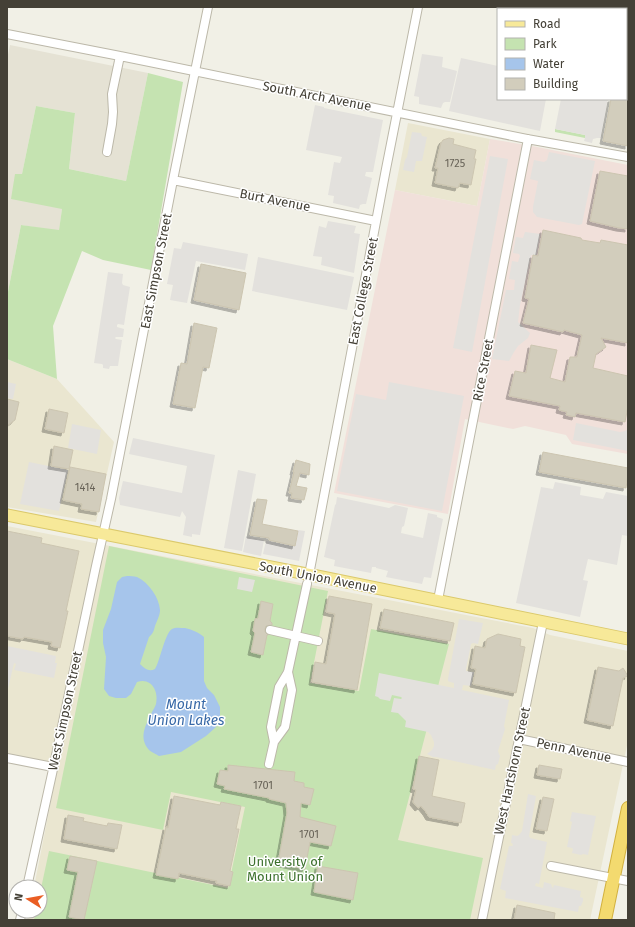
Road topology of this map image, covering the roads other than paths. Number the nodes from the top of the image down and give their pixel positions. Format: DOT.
graph roads {
  1 [pos="208,7"];
  2 [pos="418,7"];
  3 [pos="7,34"];
  4 [pos="120,56"];
  5 [pos="195,71"];
  6 [pos="397,112"];
  7 [pos="528,139"];
  8 [pos="107,152"];
  9 [pos="628,158"];
  10 [pos="173,180"];
  11 [pos="376,221"];
  12 [pos="7,515"];
  13 [pos="103,534"];
  14 [pos="308,580"];
  15 [pos="438,600"];
  16 [pos="543,622"];
  17 [pos="270,630"];
  18 [pos="295,636"];
  19 [pos="628,639"];
  20 [pos="318,641"];
  21 [pos="288,672"];
  22 [pos="519,739"];
  23 [pos="274,742"];
  24 [pos="7,758"];
  25 [pos="628,762"];
  26 [pos="269,764"];
  27 [pos="53,766"];
  28 [pos="628,808"];
  29 [pos="551,866"];
  30 [pos="614,878"];
  31 [pos="29,879"];
  32 [pos="628,881"];
  33 [pos="482,920"];
  34 [pos="605,920"];
  1 -- 5 [label="street, East Simpson Street"];
  2 -- 6 [label="street, East College Street"];
  3 -- 4 [label="street, South Arch Avenue"];
  4 -- 5 [label="street, South Arch Avenue"];
  4 -- 8 [label="street"];
  5 -- 6 [label="street, South Arch Avenue"];
  5 -- 10 [label="street, East Simpson Street"];
  6 -- 7 [label="street, South Arch Avenue"];
  6 -- 11 [label="street, East College Street"];
  7 -- 9 [label="street, South Arch Avenue"];
  7 -- 15 [label="street, Rice Street"];
  10 -- 11 [label="street, Burt Avenue"];
  10 -- 13 [label="street, East Simpson Street"];
  11 -- 14 [label="street, East College Street"];
  12 -- 13 [label="main road, South Union Avenue"];
  13 -- 14 [label="main road, South Union Avenue"];
  13 -- 27 [label="street, West Simpson Street"];
  14 -- 15 [label="main road, South Union Avenue"];
  14 -- 18 [label="street, East College Street"];
  15 -- 16 [label="main road, South Union Avenue"];
  16 -- 19 [label="main road, South Union Avenue"];
  16 -- 22 [label="street, West Hartshorn Street"];
  17 -- 18 [label="street"];
  18 -- 20 [label="street"];
  18 -- 21 [label="street, East College Street"];
  21 -- 23 [label="street"];
  21 -- 23 [label="street"];
  22 -- 25 [label="street, Penn Avenue"];
  22 -- 33 [label="street, West Hartshorn Street"];
  23 -- 26 [label="street"];
  24 -- 27 [label="street"];
  27 -- 31 [label="street, West Simpson Street"];
  28 -- 30 [label="highway"];
  29 -- 30 [label="street"];
  30 -- 32 [label="street"];
  30 -- 34 [label="highway"];
}
